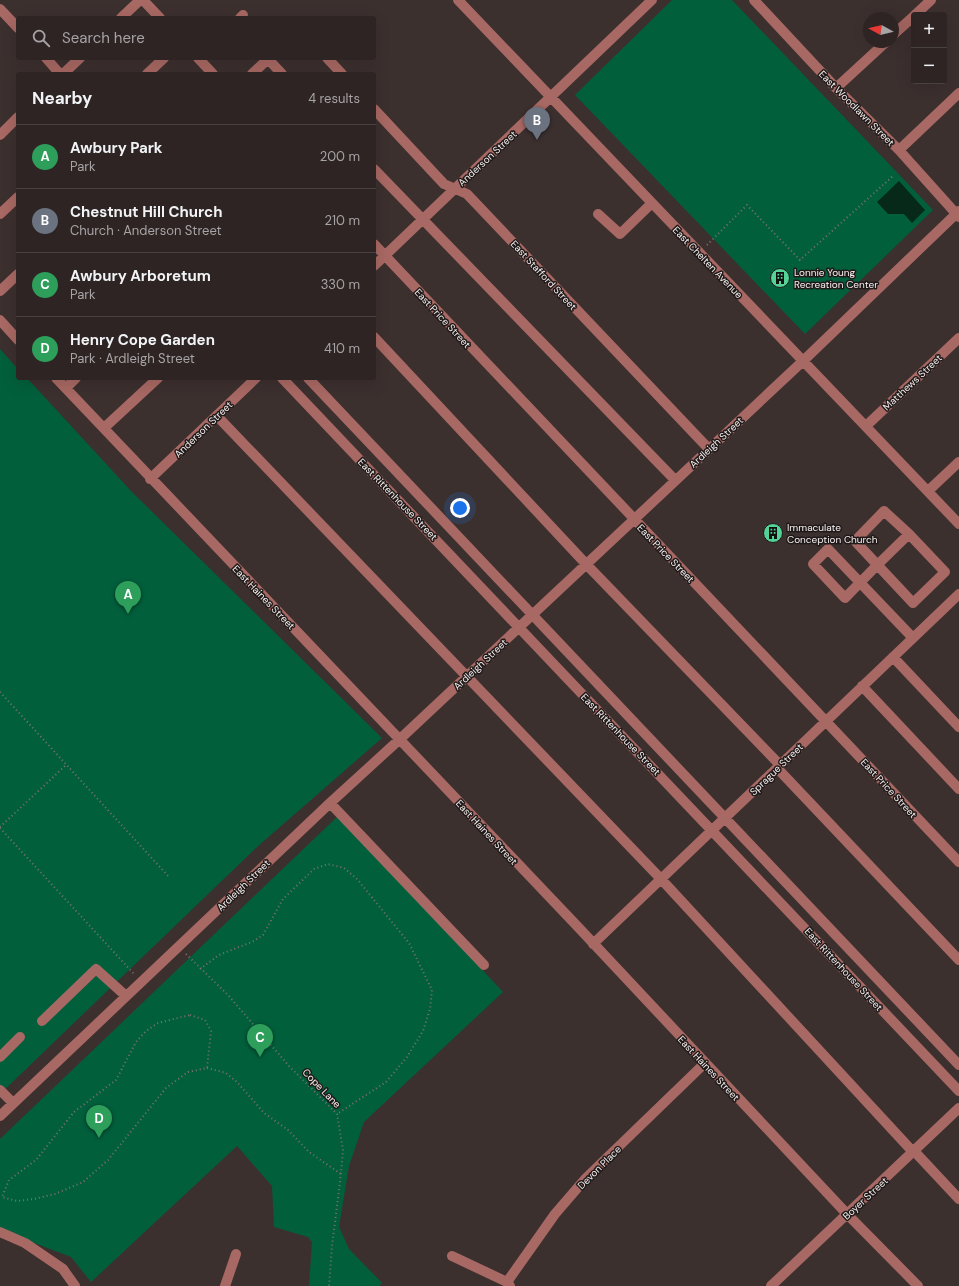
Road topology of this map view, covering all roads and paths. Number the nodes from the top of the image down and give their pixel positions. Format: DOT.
graph roads {
  1 [pos="142,0"];
  2 [pos="458,0"];
  3 [pos="652,0"];
  4 [pos="754,0"];
  5 [pos="931,0"];
  6 [pos="0,9"];
  7 [pos="917,12"];
  8 [pos="124,16"];
  9 [pos="158,16"];
  10 [pos="911,18"];
  11 [pos="16,26"];
  12 [pos="899,29"];
  13 [pos="879,48"];
  14 [pos="48,60"];
  15 [pos="78,60"];
  16 [pos="162,60"];
  17 [pos="200,60"];
  18 [pos="266,60"];
  19 [pos="270,60"];
  20 [pos="329,60"];
  21 [pos="60,72"];
  22 [pos="64,72"];
  23 [pos="149,72"];
  24 [pos="211,72"];
  25 [pos="254,72"];
  26 [pos="280,72"];
  27 [pos="340,72"];
  28 [pos="836,88"];
  29 [pos="959,93"];
  30 [pos="551,97"];
  31 [pos="376,111"];
  32 [pos="16,119"];
  33 [pos="0,135"];
  34 [pos="899,150"];
  35 [pos="376,171"];
  36 [pos="893,176"];
  37 [pos="455,188"];
  38 [pos="16,199"];
  39 [pos="652,203"];
  40 [pos="0,214"];
  41 [pos="598,214"];
  42 [pos="958,214"];
  43 [pos="423,219"];
  44 [pos="376,246"];
  45 [pos="699,252"];
  46 [pos="384,255"];
  47 [pos="376,264"];
  48 [pos="16,276"];
  49 [pos="0,291"];
  50 [pos="0,320"];
  51 [pos="16,338"];
  52 [pos="959,338"];
  53 [pos="376,339"];
  54 [pos="803,361"];
  55 [pos="58,380"];
  56 [pos="74,380"];
  57 [pos="156,380"];
  58 [pos="254,380"];
  59 [pos="284,380"];
  60 [pos="310,380"];
  61 [pos="66,388"];
  62 [pos="217,416"];
  63 [pos="866,426"];
  64 [pos="104,428"];
  65 [pos="708,448"];
  66 [pos="959,462"];
  67 [pos="150,479"];
  68 [pos="675,480"];
  69 [pos="928,491"];
  70 [pos="634,518"];
  71 [pos="959,524"];
  72 [pos="909,534"];
  73 [pos="586,564"];
  74 [pos="878,564"];
  75 [pos="860,582"];
  76 [pos="959,594"];
  77 [pos="532,614"];
  78 [pos="519,627"];
  79 [pos="913,638"];
  80 [pos="893,657"];
  81 [pos="467,676"];
  82 [pos="862,686"];
  83 [pos="0,692"];
  84 [pos="826,721"];
  85 [pos="959,727"];
  86 [pos="400,740"];
  87 [pos="66,764"];
  88 [pos="778,767"];
  89 [pos="959,789"];
  90 [pos="330,803"];
  91 [pos="724,818"];
  92 [pos="0,827"];
  93 [pos="712,830"];
  94 [pos="959,862"];
  95 [pos="169,878"];
  96 [pos="661,879"];
  97 [pos="593,944"];
  98 [pos="179,946"];
  99 [pos="959,960"];
  100 [pos="484,965"];
  101 [pos="200,969"];
  102 [pos="141,982"];
  103 [pos="126,996"];
  104 [pos="42,1021"];
  105 [pos="20,1037"];
  106 [pos="0,1057"];
  107 [pos="705,1063"];
  108 [pos="959,1065"];
  109 [pos="207,1068"];
  110 [pos="0,1090"];
  111 [pos="959,1091"];
  112 [pos="13,1104"];
  113 [pos="959,1108"];
  114 [pos="337,1114"];
  115 [pos="0,1116"];
  116 [pos="914,1153"];
  117 [pos="341,1174"];
  118 [pos="959,1199"];
  119 [pos="847,1214"];
  120 [pos="0,1232"];
  121 [pos="236,1254"];
  122 [pos="452,1256"];
  123 [pos="508,1284"];
  124 [pos="75,1286"];
  125 [pos="225,1286"];
  126 [pos="329,1286"];
  127 [pos="771,1286"];
  128 [pos="918,1286"];
  1 -- 8 [label="street"];
  1 -- 9 [label="street"];
  2 -- 30 [label="street, East Chelten Avenue"];
  3 -- 30 [label="street, Anderson Street"];
  4 -- 28 [label="street, East Woodlawn Street"];
  5 -- 7 [label="street"];
  6 -- 11 [label="street"];
  10 -- 12 [label="street"];
  13 -- 28 [label="street"];
  14 -- 21 [label="street"];
  15 -- 22 [label="street"];
  16 -- 23 [label="street"];
  17 -- 24 [label="street"];
  18 -- 25 [label="street"];
  19 -- 26 [label="street"];
  20 -- 27 [label="street"];
  28 -- 34 [label="street, East Woodlawn Street"];
  29 -- 34 [label="street"];
  30 -- 37 [label="street, Anderson Street"];
  30 -- 39 [label="street, East Chelten Avenue"];
  31 -- 37 [label="street, East Stafford Street"];
  32 -- 33 [label="street"];
  34 -- 42 [label="street, East Woodlawn Street"];
  35 -- 43 [label="street"];
  36 -- 45 [label="path"];
  37 -- 43 [label="street, Anderson Street"];
  37 -- 65 [label="street, East Stafford Street"];
  38 -- 40 [label="street"];
  39 -- 41 [label="street"];
  39 -- 45 [label="street, East Chelten Avenue"];
  42 -- 54 [label="street, Ardleigh Street"];
  43 -- 46 [label="street, Anderson Street"];
  43 -- 68 [label="street"];
  44 -- 46 [label="street, East Price Street"];
  45 -- 54 [label="street, East Chelten Avenue"];
  46 -- 47 [label="street, Anderson Street"];
  46 -- 70 [label="street, East Price Street"];
  48 -- 49 [label="street"];
  50 -- 51 [label="street"];
  52 -- 63 [label="street, Matthews Street"];
  53 -- 73 [label="street"];
  54 -- 63 [label="street, East Chelten Avenue"];
  54 -- 65 [label="street, Ardleigh Street"];
  55 -- 61 [label="street, East Haines Street"];
  56 -- 61 [label="street"];
  57 -- 64 [label="street"];
  58 -- 62 [label="street, Anderson Street"];
  59 -- 78 [label="street, East Rittenhouse Street"];
  60 -- 77 [label="street, East Rittenhouse Street"];
  61 -- 64 [label="street, East Haines Street"];
  62 -- 67 [label="street, Anderson Street"];
  62 -- 81 [label="street"];
  63 -- 69 [label="street, East Chelten Avenue"];
  64 -- 67 [label="street, East Haines Street"];
  65 -- 68 [label="street, Ardleigh Street"];
  66 -- 69 [label="street"];
  67 -- 86 [label="street, East Haines Street"];
  68 -- 70 [label="street, Ardleigh Street"];
  69 -- 71 [label="street, East Chelten Avenue"];
  70 -- 73 [label="street, Ardleigh Street"];
  70 -- 84 [label="street, East Price Street"];
  72 -- 74 [label="street"];
  72 -- 74 [label="street"];
  72 -- 74 [label="street"];
  73 -- 77 [label="street, Ardleigh Street"];
  73 -- 88 [label="street"];
  74 -- 75 [label="street"];
  75 -- 75 [label="street"];
  75 -- 79 [label="street"];
  76 -- 79 [label="street, Sprague Street"];
  77 -- 78 [label="street, Ardleigh Street"];
  77 -- 91 [label="street, East Rittenhouse Street"];
  78 -- 81 [label="street, Ardleigh Street"];
  78 -- 93 [label="street, East Rittenhouse Street"];
  79 -- 80 [label="street, Sprague Street"];
  80 -- 82 [label="street, Sprague Street"];
  80 -- 85 [label="street"];
  81 -- 86 [label="street, Ardleigh Street"];
  81 -- 96 [label="street"];
  82 -- 84 [label="street, Sprague Street"];
  82 -- 89 [label="street"];
  83 -- 87 [label="path"];
  84 -- 88 [label="street, Sprague Street"];
  84 -- 94 [label="street, East Price Street"];
  86 -- 90 [label="street, Ardleigh Street"];
  86 -- 97 [label="street, East Haines Street"];
  87 -- 92 [label="path"];
  87 -- 95 [label="path"];
  88 -- 91 [label="street, Sprague Street"];
  88 -- 99 [label="street"];
  90 -- 98 [label="street, Ardleigh Street"];
  90 -- 100 [label="street"];
  91 -- 93 [label="street, Sprague Street"];
  91 -- 108 [label="street, East Rittenhouse Street"];
  92 -- 102 [label="path"];
  93 -- 96 [label="street, Sprague Street"];
  93 -- 111 [label="street, East Rittenhouse Street"];
  96 -- 97 [label="street, Sprague Street"];
  96 -- 116 [label="street"];
  97 -- 107 [label="street, East Haines Street"];
  98 -- 101 [label="path, Cope Lane"];
  98 -- 102 [label="street, Ardleigh Street"];
  101 -- 114 [label="path, Cope Lane"];
  101 -- 114 [label="path"];
  102 -- 103 [label="street, Ardleigh Street"];
  103 -- 104 [label="street"];
  103 -- 112 [label="street, Ardleigh Street"];
  105 -- 106 [label="street"];
  107 -- 119 [label="street, East Haines Street"];
  107 -- 123 [label="street, Devon Place"];
  109 -- 109 [label="path"];
  109 -- 117 [label="path"];
  110 -- 112 [label="street"];
  112 -- 115 [label="street, Ardleigh Street"];
  113 -- 116 [label="street, Boyer Street"];
  114 -- 117 [label="path, Cope Lane"];
  116 -- 118 [label="street"];
  116 -- 119 [label="street, Boyer Street"];
  117 -- 126 [label="path, Cope Lane"];
  119 -- 127 [label="street, Boyer Street"];
  119 -- 128 [label="street, East Haines Street"];
  120 -- 124 [label="street"];
  121 -- 125 [label="street"];
  122 -- 123 [label="street, Devon Place"];
}
